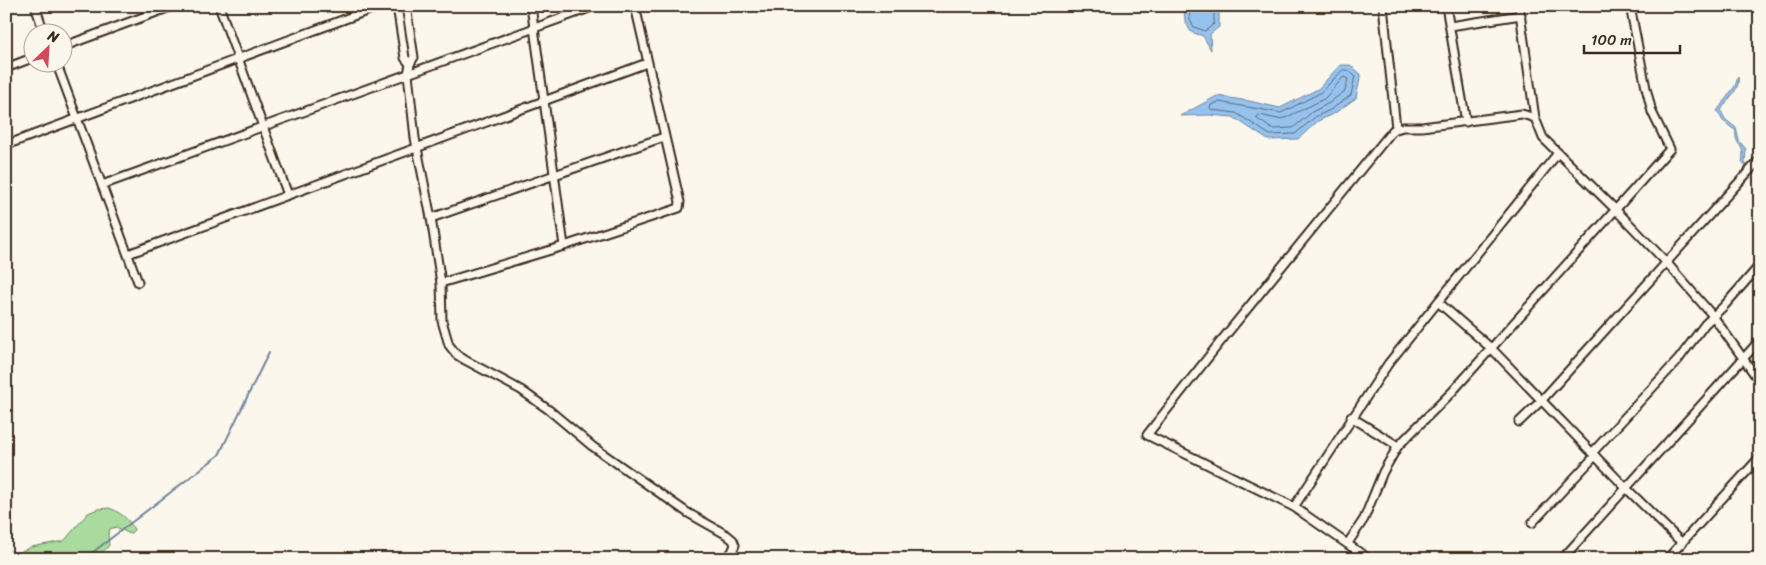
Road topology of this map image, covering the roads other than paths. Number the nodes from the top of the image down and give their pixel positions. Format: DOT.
graph roads {
  1 [pos="35,6"];
  2 [pos="173,6"];
  3 [pos="219,6"];
  4 [pos="380,6"];
  5 [pos="397,6"];
  6 [pos="406,6"];
  7 [pos="531,6"];
  8 [pos="595,6"];
  9 [pos="635,6"];
  10 [pos="1383,6"];
  11 [pos="1446,6"];
  12 [pos="1519,6"];
  13 [pos="1584,6"];
  14 [pos="1594,6"];
  15 [pos="1630,6"];
  16 [pos="1520,15"];
  17 [pos="41,22"];
  18 [pos="1450,26"];
  19 [pos="534,28"];
  20 [pos="72,42"];
  21 [pos="238,59"];
  22 [pos="22,62"];
  23 [pos="648,62"];
  24 [pos="410,64"];
  25 [pos="6,68"];
  26 [pos="60,72"];
  27 [pos="408,74"];
  28 [pos="544,101"];
  29 [pos="78,118"];
  30 [pos="1535,118"];
  31 [pos="1466,122"];
  32 [pos="263,126"];
  33 [pos="1396,128"];
  34 [pos="664,137"];
  35 [pos="6,145"];
  36 [pos="416,148"];
  37 [pos="1558,154"];
  38 [pos="1760,159"];
  39 [pos="554,174"];
  40 [pos="102,185"];
  41 [pos="288,195"];
  42 [pos="1616,209"];
  43 [pos="431,218"];
  44 [pos="564,246"];
  45 [pos="128,254"];
  46 [pos="1666,261"];
  47 [pos="1760,265"];
  48 [pos="138,282"];
  49 [pos="440,283"];
  50 [pos="1438,302"];
  51 [pos="1713,316"];
  52 [pos="1760,340"];
  53 [pos="1492,349"];
  54 [pos="1744,359"];
  55 [pos="1760,382"];
  56 [pos="1542,400"];
  57 [pos="1351,417"];
  58 [pos="1519,422"];
  59 [pos="1398,446"];
  60 [pos="1593,454"];
  61 [pos="1760,457"];
  62 [pos="1626,488"];
  63 [pos="1294,507"];
  64 [pos="1532,523"];
  65 [pos="1348,543"];
  66 [pos="1682,543"];
  67 [pos="1564,558"];
  68 [pos="725,559"];
  69 [pos="1369,559"];
  70 [pos="1667,559"];
  1 -- 17 [label="street"];
  2 -- 20 [label="street"];
  3 -- 21 [label="street"];
  4 -- 21 [label="street"];
  5 -- 24 [label="street"];
  6 -- 24 [label="street"];
  7 -- 19 [label="street"];
  8 -- 19 [label="street"];
  9 -- 23 [label="street"];
  10 -- 33 [label="street"];
  11 -- 18 [label="street"];
  12 -- 16 [label="street"];
  13 -- 14 [label="street"];
  15 -- 42 [label="street"];
  16 -- 18 [label="street"];
  16 -- 30 [label="street"];
  18 -- 31 [label="street"];
  19 -- 27 [label="street"];
  19 -- 28 [label="street"];
  21 -- 29 [label="street"];
  21 -- 32 [label="street"];
  22 -- 25 [label="street"];
  23 -- 28 [label="street"];
  23 -- 34 [label="street"];
  24 -- 27 [label="street"];
  26 -- 29 [label="street"];
  27 -- 32 [label="street"];
  27 -- 36 [label="street"];
  28 -- 36 [label="street"];
  28 -- 39 [label="street"];
  29 -- 35 [label="street"];
  29 -- 40 [label="street"];
  30 -- 31 [label="street"];
  30 -- 37 [label="street"];
  31 -- 33 [label="street"];
  32 -- 40 [label="street"];
  32 -- 41 [label="street"];
  33 -- 63 [label="street"];
  34 -- 39 [label="street"];
  34 -- 44 [label="street"];
  36 -- 41 [label="street"];
  36 -- 43 [label="street"];
  37 -- 42 [label="street"];
  37 -- 50 [label="street"];
  38 -- 46 [label="street"];
  39 -- 43 [label="street"];
  39 -- 44 [label="street"];
  40 -- 45 [label="street"];
  41 -- 45 [label="street"];
  42 -- 46 [label="street"];
  42 -- 53 [label="street"];
  43 -- 49 [label="street"];
  44 -- 49 [label="street"];
  45 -- 48 [label="street"];
  46 -- 51 [label="street"];
  46 -- 56 [label="street"];
  47 -- 51 [label="street"];
  49 -- 68 [label="street"];
  50 -- 53 [label="street"];
  50 -- 57 [label="street"];
  51 -- 54 [label="street"];
  51 -- 60 [label="street"];
  52 -- 54 [label="street"];
  53 -- 56 [label="street"];
  53 -- 59 [label="street"];
  54 -- 55 [label="street"];
  54 -- 62 [label="street"];
  56 -- 58 [label="street"];
  56 -- 60 [label="street"];
  57 -- 59 [label="street"];
  57 -- 63 [label="street"];
  59 -- 65 [label="street"];
  60 -- 62 [label="street"];
  60 -- 64 [label="street"];
  61 -- 66 [label="street"];
  62 -- 66 [label="street"];
  62 -- 67 [label="street"];
  63 -- 65 [label="street"];
  65 -- 69 [label="street"];
  66 -- 70 [label="street"];
}
